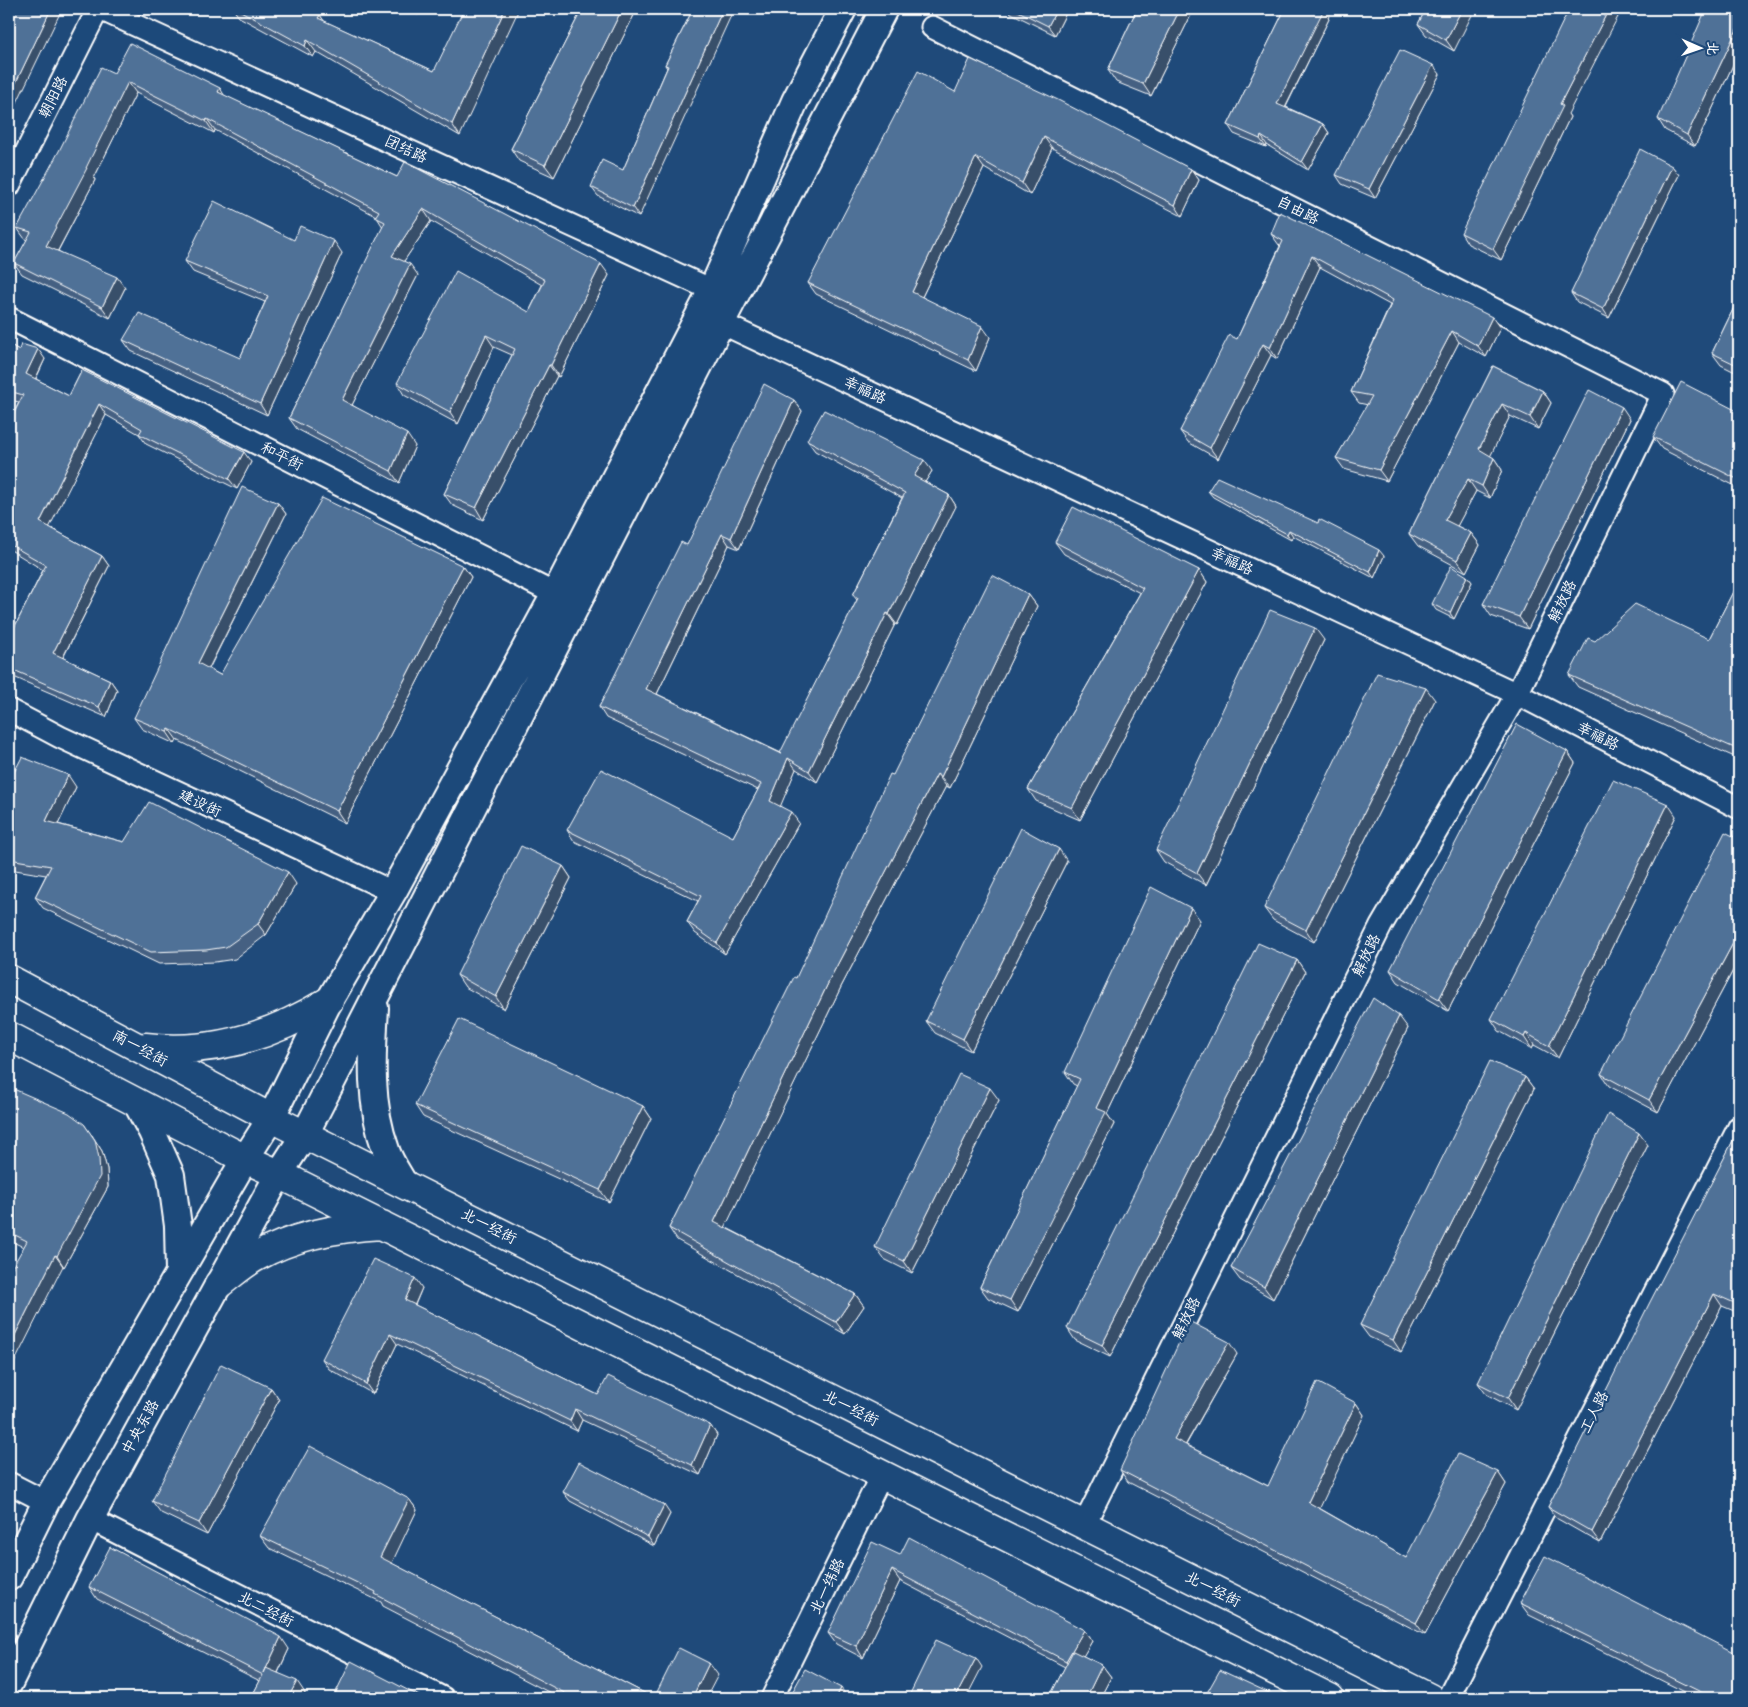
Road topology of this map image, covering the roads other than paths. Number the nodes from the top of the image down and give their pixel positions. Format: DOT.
graph roads {
  1 [pos="99,9"];
  2 [pos="843,9"];
  3 [pos="884,9"];
  4 [pos="932,27"];
  5 [pos="9,186"];
  6 [pos="712,290"];
  7 [pos="9,318"];
  8 [pos="721,323"];
  9 [pos="1663,394"];
  10 [pos="555,594"];
  11 [pos="1517,694"];
  12 [pos="9,710"];
  13 [pos="1739,808"];
  14 [pos="393,892"];
  15 [pos="9,979"];
  16 [pos="375,998"];
  17 [pos="329,1001"];
  18 [pos="9,1036"];
  19 [pos="136,1046"];
  20 [pos="136,1102"];
  21 [pos="271,1118"];
  22 [pos="1739,1126"];
  23 [pos="305,1134"];
  24 [pos="245,1159"];
  25 [pos="279,1174"];
  26 [pos="404,1184"];
  27 [pos="382,1225"];
  28 [pos="179,1272"];
  29 [pos="218,1284"];
  30 [pos="882,1474"];
  31 [pos="9,1484"];
  32 [pos="46,1502"];
  33 [pos="90,1519"];
  34 [pos="1084,1525"];
  35 [pos="9,1577"];
  36 [pos="9,1683"];
  37 [pos="443,1698"];
  38 [pos="772,1698"];
  39 [pos="1330,1698"];
  40 [pos="1430,1698"];
  41 [pos="1448,1698"];
  1 -- 5 [label="street, 朝阳路"];
  1 -- 6 [label="street, 团结路"];
  2 -- 6 [label="main road"];
  3 -- 8 [label="main road, 中央东路"];
  4 -- 9 [label="street, 自由路"];
  6 -- 10 [label="main road"];
  7 -- 10 [label="street, 和平街"];
  8 -- 11 [label="street, 幸福路"];
  8 -- 16 [label="main road, 中央东路"];
  9 -- 11 [label="street, 解放路"];
  10 -- 14 [label="main road"];
  11 -- 13 [label="street, 幸福路"];
  11 -- 34 [label="street, 解放路"];
  12 -- 14 [label="street, 建设街"];
  14 -- 17 [label="main road"];
  15 -- 19 [label="highway, 南一经街"];
  16 -- 23 [label="main road, 中央东路"];
  16 -- 26 [label="main road"];
  17 -- 19 [label="highway"];
  17 -- 21 [label="main road"];
  18 -- 20 [label="highway"];
  19 -- 21 [label="highway, 南一经街"];
  20 -- 24 [label="highway"];
  20 -- 28 [label="main road"];
  21 -- 23 [label="highway, 北一经街"];
  21 -- 24 [label="main road"];
  22 -- 41 [label="street, 工人路"];
  23 -- 25 [label="main road, 中央东路"];
  23 -- 26 [label="highway, 北一经街"];
  24 -- 25 [label="highway"];
  24 -- 28 [label="main road"];
  25 -- 27 [label="highway"];
  25 -- 29 [label="main road, 中央东路"];
  26 -- 34 [label="highway, 北一经街"];
  27 -- 29 [label="highway"];
  27 -- 30 [label="highway"];
  28 -- 32 [label="main road"];
  29 -- 33 [label="main road, 中央东路"];
  30 -- 38 [label="street, 北一纬路"];
  30 -- 39 [label="highway"];
  31 -- 32 [label="street"];
  32 -- 35 [label="main road"];
  33 -- 36 [label="main road, 中央东路"];
  33 -- 37 [label="street, 北二经街"];
  34 -- 40 [label="highway, 北一经街"];
}
